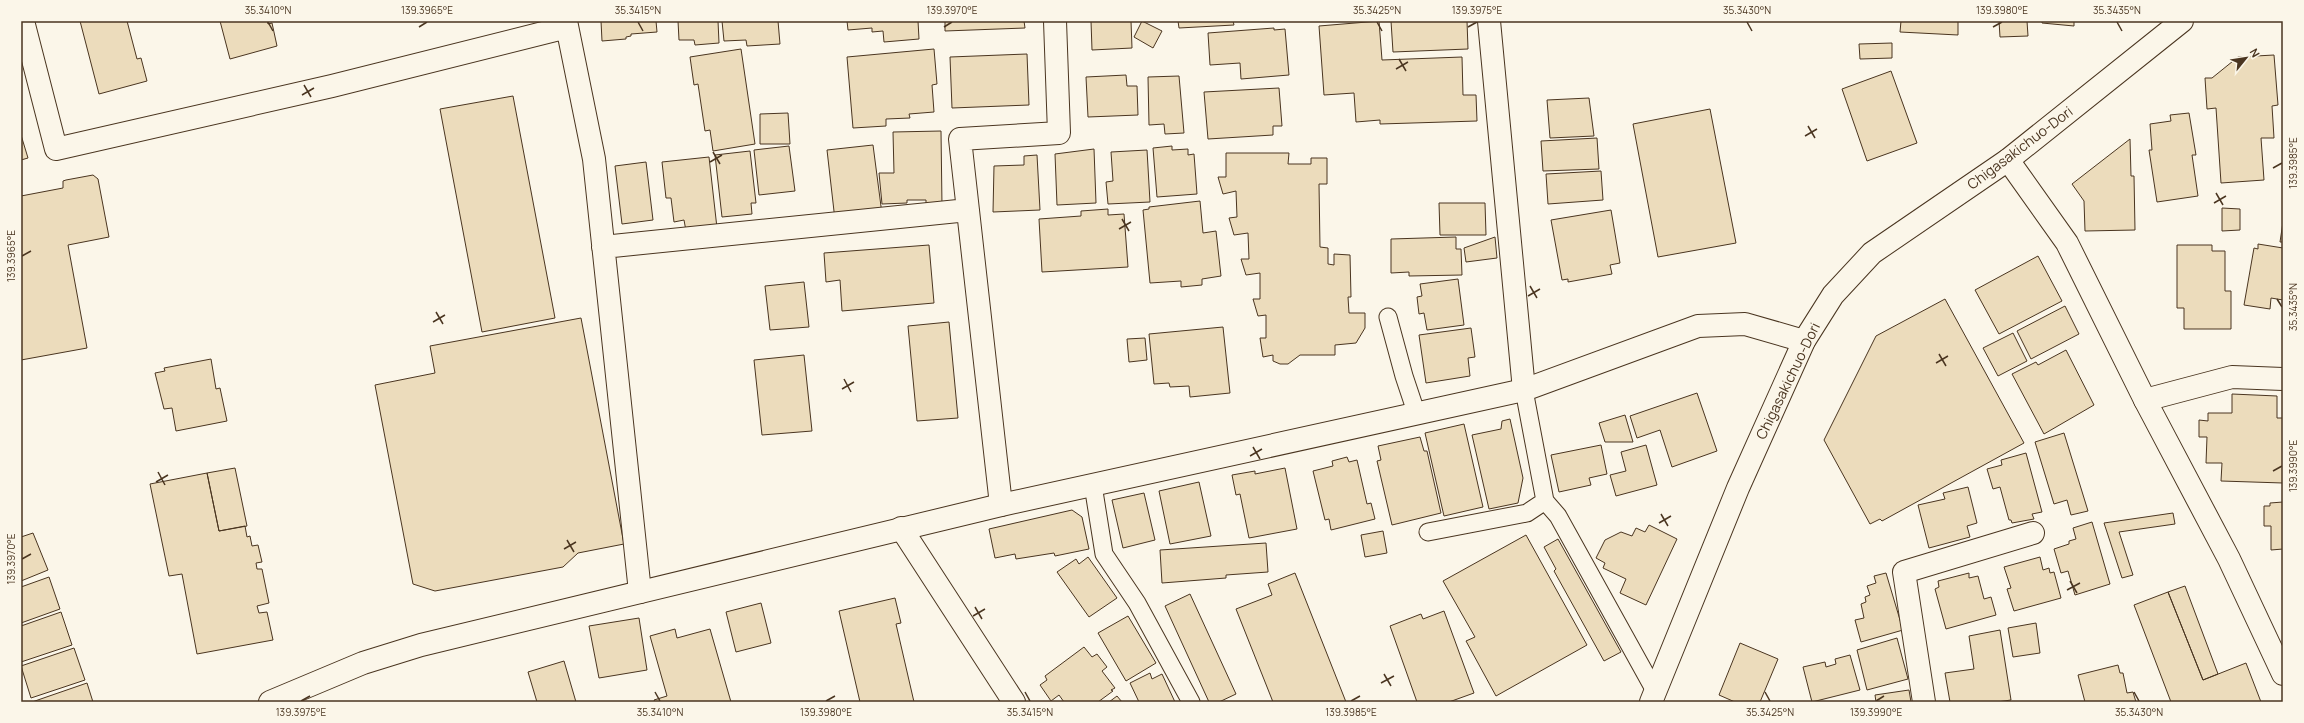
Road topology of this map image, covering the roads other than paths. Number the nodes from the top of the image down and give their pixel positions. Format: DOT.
graph roads {
  1 [pos="23,21"];
  2 [pos="1055,21"];
  3 [pos="1489,21"];
  4 [pos="2182,21"];
  5 [pos="566,24"];
  6 [pos="2008,160"];
  7 [pos="968,210"];
  8 [pos="603,247"];
  9 [pos="1388,317"];
  10 [pos="1804,341"];
  11 [pos="2283,379"];
  12 [pos="1524,390"];
  13 [pos="2145,400"];
  14 [pos="1416,412"];
  15 [pos="1093,485"];
  16 [pos="1545,501"];
  17 [pos="1001,505"];
  18 [pos="901,528"];
  19 [pos="1428,532"];
  20 [pos="2034,533"];
  21 [pos="640,592"];
  22 [pos="2283,674"];
  23 [pos="1653,697"];
  24 [pos="270,702"];
  25 [pos="1014,702"];
  26 [pos="1191,702"];
  27 [pos="1924,702"];
  1 -- 5 [label="street"];
  2 -- 7 [label="street"];
  3 -- 12 [label="street"];
  4 -- 6 [label="street, Chigasakichuo-Dori"];
  5 -- 8 [label="street"];
  6 -- 10 [label="street, Chigasakichuo-Dori"];
  6 -- 13 [label="street"];
  7 -- 8 [label="street"];
  7 -- 17 [label="street"];
  8 -- 21 [label="street"];
  9 -- 14 [label="lane"];
  10 -- 12 [label="street"];
  10 -- 23 [label="street, Chigasakichuo-Dori"];
  11 -- 13 [label="street"];
  12 -- 14 [label="street"];
  12 -- 16 [label="lane"];
  13 -- 22 [label="street"];
  14 -- 15 [label="street"];
  15 -- 17 [label="street"];
  15 -- 26 [label="lane"];
  16 -- 19 [label="lane"];
  16 -- 23 [label="lane"];
  17 -- 18 [label="street"];
  18 -- 21 [label="street"];
  18 -- 25 [label="street"];
  20 -- 27 [label="street"];
  21 -- 24 [label="street"];
}
